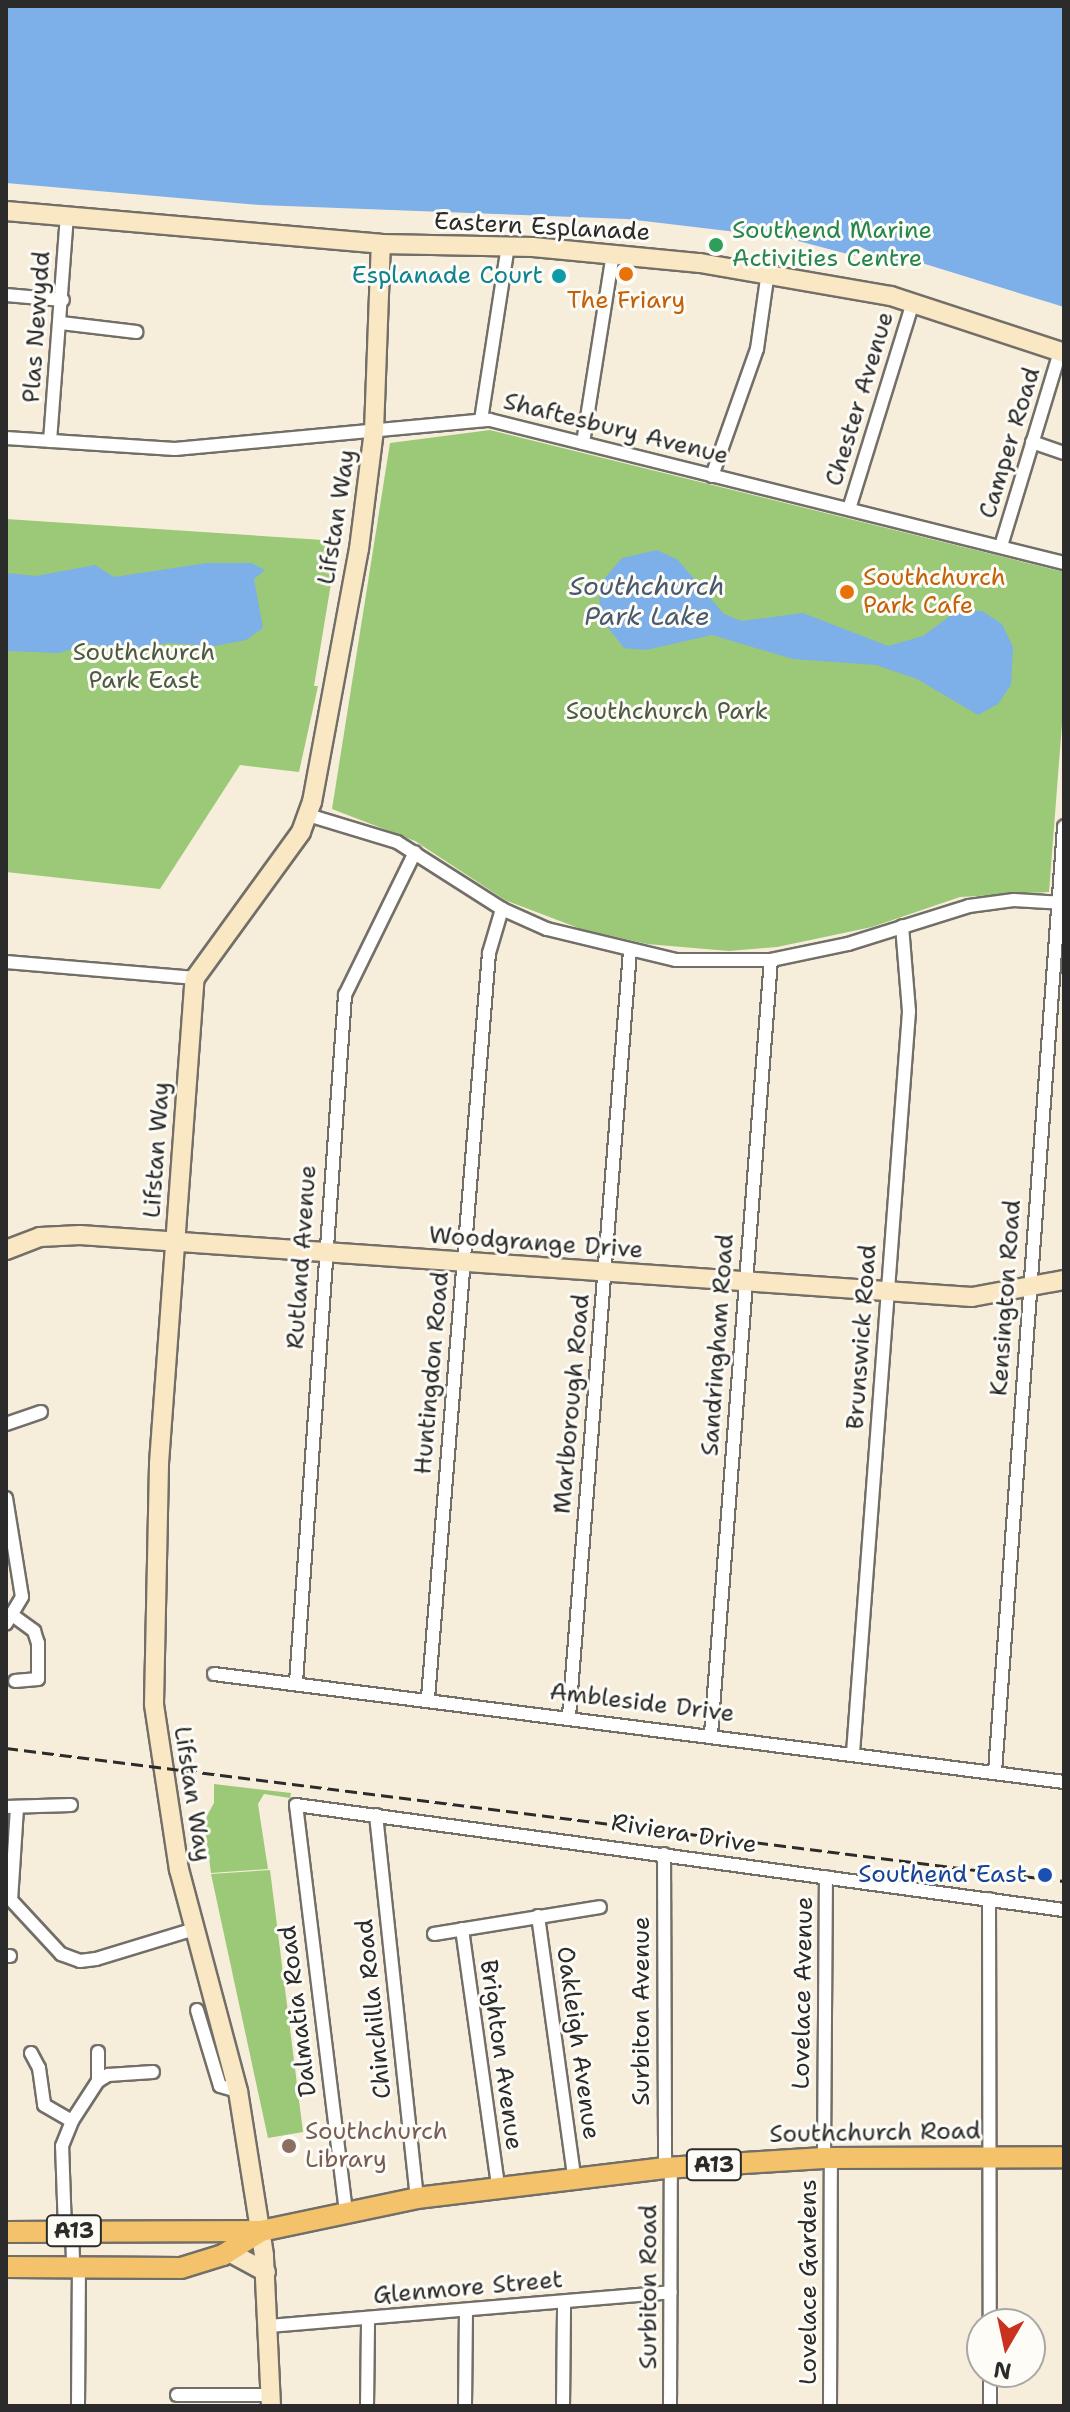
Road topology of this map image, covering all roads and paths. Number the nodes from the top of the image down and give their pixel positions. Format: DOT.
graph roads {
  1 [pos="6,211"];
  2 [pos="67,215"];
  3 [pos="381,244"];
  4 [pos="508,246"];
  5 [pos="613,253"];
  6 [pos="768,272"];
  7 [pos="6,295"];
  8 [pos="63,300"];
  9 [pos="913,302"];
  10 [pos="61,323"];
  11 [pos="136,333"];
  12 [pos="1062,352"];
  13 [pos="481,420"];
  14 [pos="374,431"];
  15 [pos="6,438"];
  16 [pos="50,441"];
  17 [pos="1032,442"];
  18 [pos="583,443"];
  19 [pos="1064,453"];
  20 [pos="712,476"];
  21 [pos="849,509"];
  22 [pos="1001,546"];
  23 [pos="1064,563"];
  24 [pos="308,815"];
  25 [pos="1064,827"];
  26 [pos="415,852"];
  27 [pos="1061,903"];
  28 [pos="502,909"];
  29 [pos="902,926"];
  30 [pos="630,952"];
  31 [pos="771,960"];
  32 [pos="6,962"];
  33 [pos="195,978"];
  34 [pos="175,1242"];
  35 [pos="6,1250"];
  36 [pos="324,1252"];
  37 [pos="463,1262"];
  38 [pos="605,1271"];
  39 [pos="1064,1280"];
  40 [pos="746,1282"];
  41 [pos="1029,1287"];
  42 [pos="888,1292"];
  43 [pos="41,1412"];
  44 [pos="6,1424"];
  45 [pos="6,1498"];
  46 [pos="10,1621"];
  47 [pos="214,1674"];
  48 [pos="15,1681"];
  49 [pos="296,1682"];
  50 [pos="428,1698"];
  51 [pos="569,1716"];
  52 [pos="711,1734"];
  53 [pos="853,1753"];
  54 [pos="995,1772"];
  55 [pos="1064,1782"];
  56 [pos="71,1805"];
  57 [pos="296,1805"];
  58 [pos="11,1807"];
  59 [pos="376,1815"];
  60 [pos="664,1854"];
  61 [pos="826,1877"];
  62 [pos="8,1887"];
  63 [pos="989,1899"];
  64 [pos="600,1907"];
  65 [pos="1064,1910"];
  66 [pos="538,1916"];
  67 [pos="195,1929"];
  68 [pos="462,1929"];
  69 [pos="434,1934"];
  70 [pos="197,2010"];
  71 [pos="98,2052"];
  72 [pos="31,2053"];
  73 [pos="153,2072"];
  74 [pos="98,2081"];
  75 [pos="238,2091"];
  76 [pos="72,2121"];
  77 [pos="990,2157"];
  78 [pos="1064,2157"];
  79 [pos="827,2158"];
  80 [pos="668,2168"];
  81 [pos="574,2177"];
  82 [pos="498,2186"];
  83 [pos="417,2198"];
  84 [pos="346,2212"];
  85 [pos="69,2230"];
  86 [pos="261,2231"];
  87 [pos="6,2232"];
  88 [pos="229,2252"];
  89 [pos="6,2267"];
  90 [pos="76,2267"];
  91 [pos="266,2272"];
  92 [pos="671,2292"];
  93 [pos="564,2302"];
  94 [pos="990,2308"];
  95 [pos="466,2310"];
  96 [pos="368,2319"];
  97 [pos="269,2326"];
  98 [pos="177,2395"];
  99 [pos="271,2400"];
  100 [pos="78,2406"];
  101 [pos="367,2406"];
  102 [pos="465,2406"];
  103 [pos="563,2406"];
  104 [pos="670,2406"];
  105 [pos="830,2406"];
  1 -- 2 [label="street, Eastern Esplanade"];
  2 -- 3 [label="street, Eastern Esplanade"];
  2 -- 8 [label="street, Plas Newydd"];
  3 -- 4 [label="street, Eastern Esplanade"];
  3 -- 14 [label="street, Lifstan Way"];
  4 -- 5 [label="street, Eastern Esplanade"];
  4 -- 13 [label="street"];
  5 -- 6 [label="street, Eastern Esplanade"];
  5 -- 18 [label="street"];
  6 -- 9 [label="street, Eastern Esplanade"];
  6 -- 20 [label="street"];
  7 -- 8 [label="street"];
  8 -- 10 [label="street, Plas Newydd"];
  9 -- 12 [label="street, Eastern Esplanade"];
  9 -- 21 [label="street, Chester Avenue"];
  10 -- 11 [label="street"];
  10 -- 16 [label="street, Plas Newydd"];
  12 -- 17 [label="street, Camper Road"];
  13 -- 14 [label="street, Shaftesbury Avenue"];
  13 -- 18 [label="street, Shaftesbury Avenue"];
  14 -- 16 [label="street, Shaftesbury Avenue"];
  14 -- 24 [label="street, Lifstan Way"];
  15 -- 16 [label="street, Shaftesbury Avenue"];
  17 -- 19 [label="street"];
  17 -- 22 [label="street, Camper Road"];
  18 -- 20 [label="street, Shaftesbury Avenue"];
  20 -- 21 [label="street, Shaftesbury Avenue"];
  21 -- 22 [label="street, Shaftesbury Avenue"];
  22 -- 23 [label="street, Shaftesbury Avenue"];
  24 -- 26 [label="street"];
  24 -- 33 [label="street, Lifstan Way"];
  25 -- 27 [label="street, Kensington Road"];
  26 -- 28 [label="street"];
  26 -- 36 [label="street, Rutland Avenue"];
  27 -- 29 [label="street"];
  27 -- 41 [label="street, Kensington Road"];
  28 -- 30 [label="street"];
  28 -- 37 [label="street, Huntingdon Road"];
  29 -- 31 [label="street"];
  29 -- 42 [label="street, Brunswick Road"];
  30 -- 31 [label="street"];
  30 -- 38 [label="street, Marlborough Road"];
  31 -- 40 [label="street, Sandringham Road"];
  32 -- 33 [label="street"];
  33 -- 34 [label="street, Lifstan Way"];
  34 -- 35 [label="street, Woodgrange Drive"];
  34 -- 36 [label="street, Woodgrange Drive"];
  34 -- 67 [label="street, Lifstan Way"];
  36 -- 37 [label="street, Woodgrange Drive"];
  36 -- 49 [label="street, Rutland Avenue"];
  37 -- 38 [label="street, Woodgrange Drive"];
  37 -- 50 [label="street, Huntingdon Road"];
  38 -- 40 [label="street, Woodgrange Drive"];
  38 -- 51 [label="street, Marlborough Road"];
  39 -- 41 [label="street, Woodgrange Drive"];
  40 -- 42 [label="street, Woodgrange Drive"];
  40 -- 52 [label="street, Sandringham Road"];
  41 -- 42 [label="street, Woodgrange Drive"];
  41 -- 54 [label="street, Kensington Road"];
  42 -- 53 [label="street, Brunswick Road"];
  43 -- 44 [label="street"];
  45 -- 46 [label="street"];
  46 -- 48 [label="street"];
  47 -- 49 [label="street, Ambleside Drive"];
  49 -- 50 [label="street, Ambleside Drive"];
  50 -- 51 [label="street, Ambleside Drive"];
  51 -- 52 [label="street, Ambleside Drive"];
  52 -- 53 [label="street, Ambleside Drive"];
  53 -- 54 [label="street, Ambleside Drive"];
  54 -- 55 [label="street, Ambleside Drive"];
  56 -- 58 [label="street"];
  57 -- 59 [label="street, Riviera Drive"];
  57 -- 84 [label="street, Dalmatia Road"];
  58 -- 62 [label="street"];
  59 -- 60 [label="street, Riviera Drive"];
  59 -- 83 [label="street, Chinchilla Road"];
  60 -- 61 [label="street, Riviera Drive"];
  60 -- 80 [label="street, Surbiton Avenue"];
  61 -- 63 [label="street, Riviera Drive"];
  61 -- 79 [label="street, Lovelace Avenue"];
  62 -- 67 [label="street"];
  63 -- 65 [label="street, Riviera Drive"];
  63 -- 77 [label="street"];
  64 -- 66 [label="street"];
  66 -- 68 [label="street"];
  66 -- 81 [label="street, Oakleigh Avenue"];
  67 -- 75 [label="street, Lifstan Way"];
  68 -- 69 [label="street"];
  68 -- 82 [label="street, Brighton Avenue"];
  70 -- 75 [label="street"];
  71 -- 74 [label="street"];
  72 -- 76 [label="street"];
  73 -- 74 [label="street"];
  74 -- 76 [label="street"];
  75 -- 86 [label="street, Lifstan Way"];
  76 -- 85 [label="street"];
  77 -- 78 [label="main road, Southchurch Road / A13"];
  77 -- 79 [label="main road, Southchurch Road / A13"];
  77 -- 94 [label="street"];
  79 -- 80 [label="main road, Southchurch Road / A13"];
  79 -- 105 [label="street, Lovelace Gardens"];
  80 -- 81 [label="main road, Southchurch Road / A13"];
  80 -- 92 [label="street, Surbiton Road"];
  81 -- 82 [label="main road, Southchurch Road / A13"];
  82 -- 83 [label="main road, Southchurch Road / A13"];
  83 -- 84 [label="main road, Southchurch Road / A13"];
  84 -- 86 [label="main road, Southchurch Road / A13"];
  85 -- 86 [label="main road, A13"];
  85 -- 87 [label="main road, A13"];
  85 -- 90 [label="street"];
  86 -- 88 [label="main road, A13"];
  86 -- 91 [label="street, Lifstan Way"];
  88 -- 90 [label="main road, A13"];
  88 -- 91 [label="street"];
  89 -- 90 [label="main road, A13"];
  90 -- 100 [label="street"];
  91 -- 97 [label="street, Lifstan Way"];
  92 -- 93 [label="street, Glenmore Street"];
  92 -- 104 [label="street, Surbiton Road"];
  93 -- 95 [label="street, Glenmore Street"];
  93 -- 103 [label="street"];
  95 -- 96 [label="street, Glenmore Street"];
  95 -- 102 [label="street"];
  96 -- 97 [label="street, Glenmore Street"];
  96 -- 101 [label="street"];
  97 -- 99 [label="street, Lifstan Way"];
  98 -- 99 [label="street"];
}
